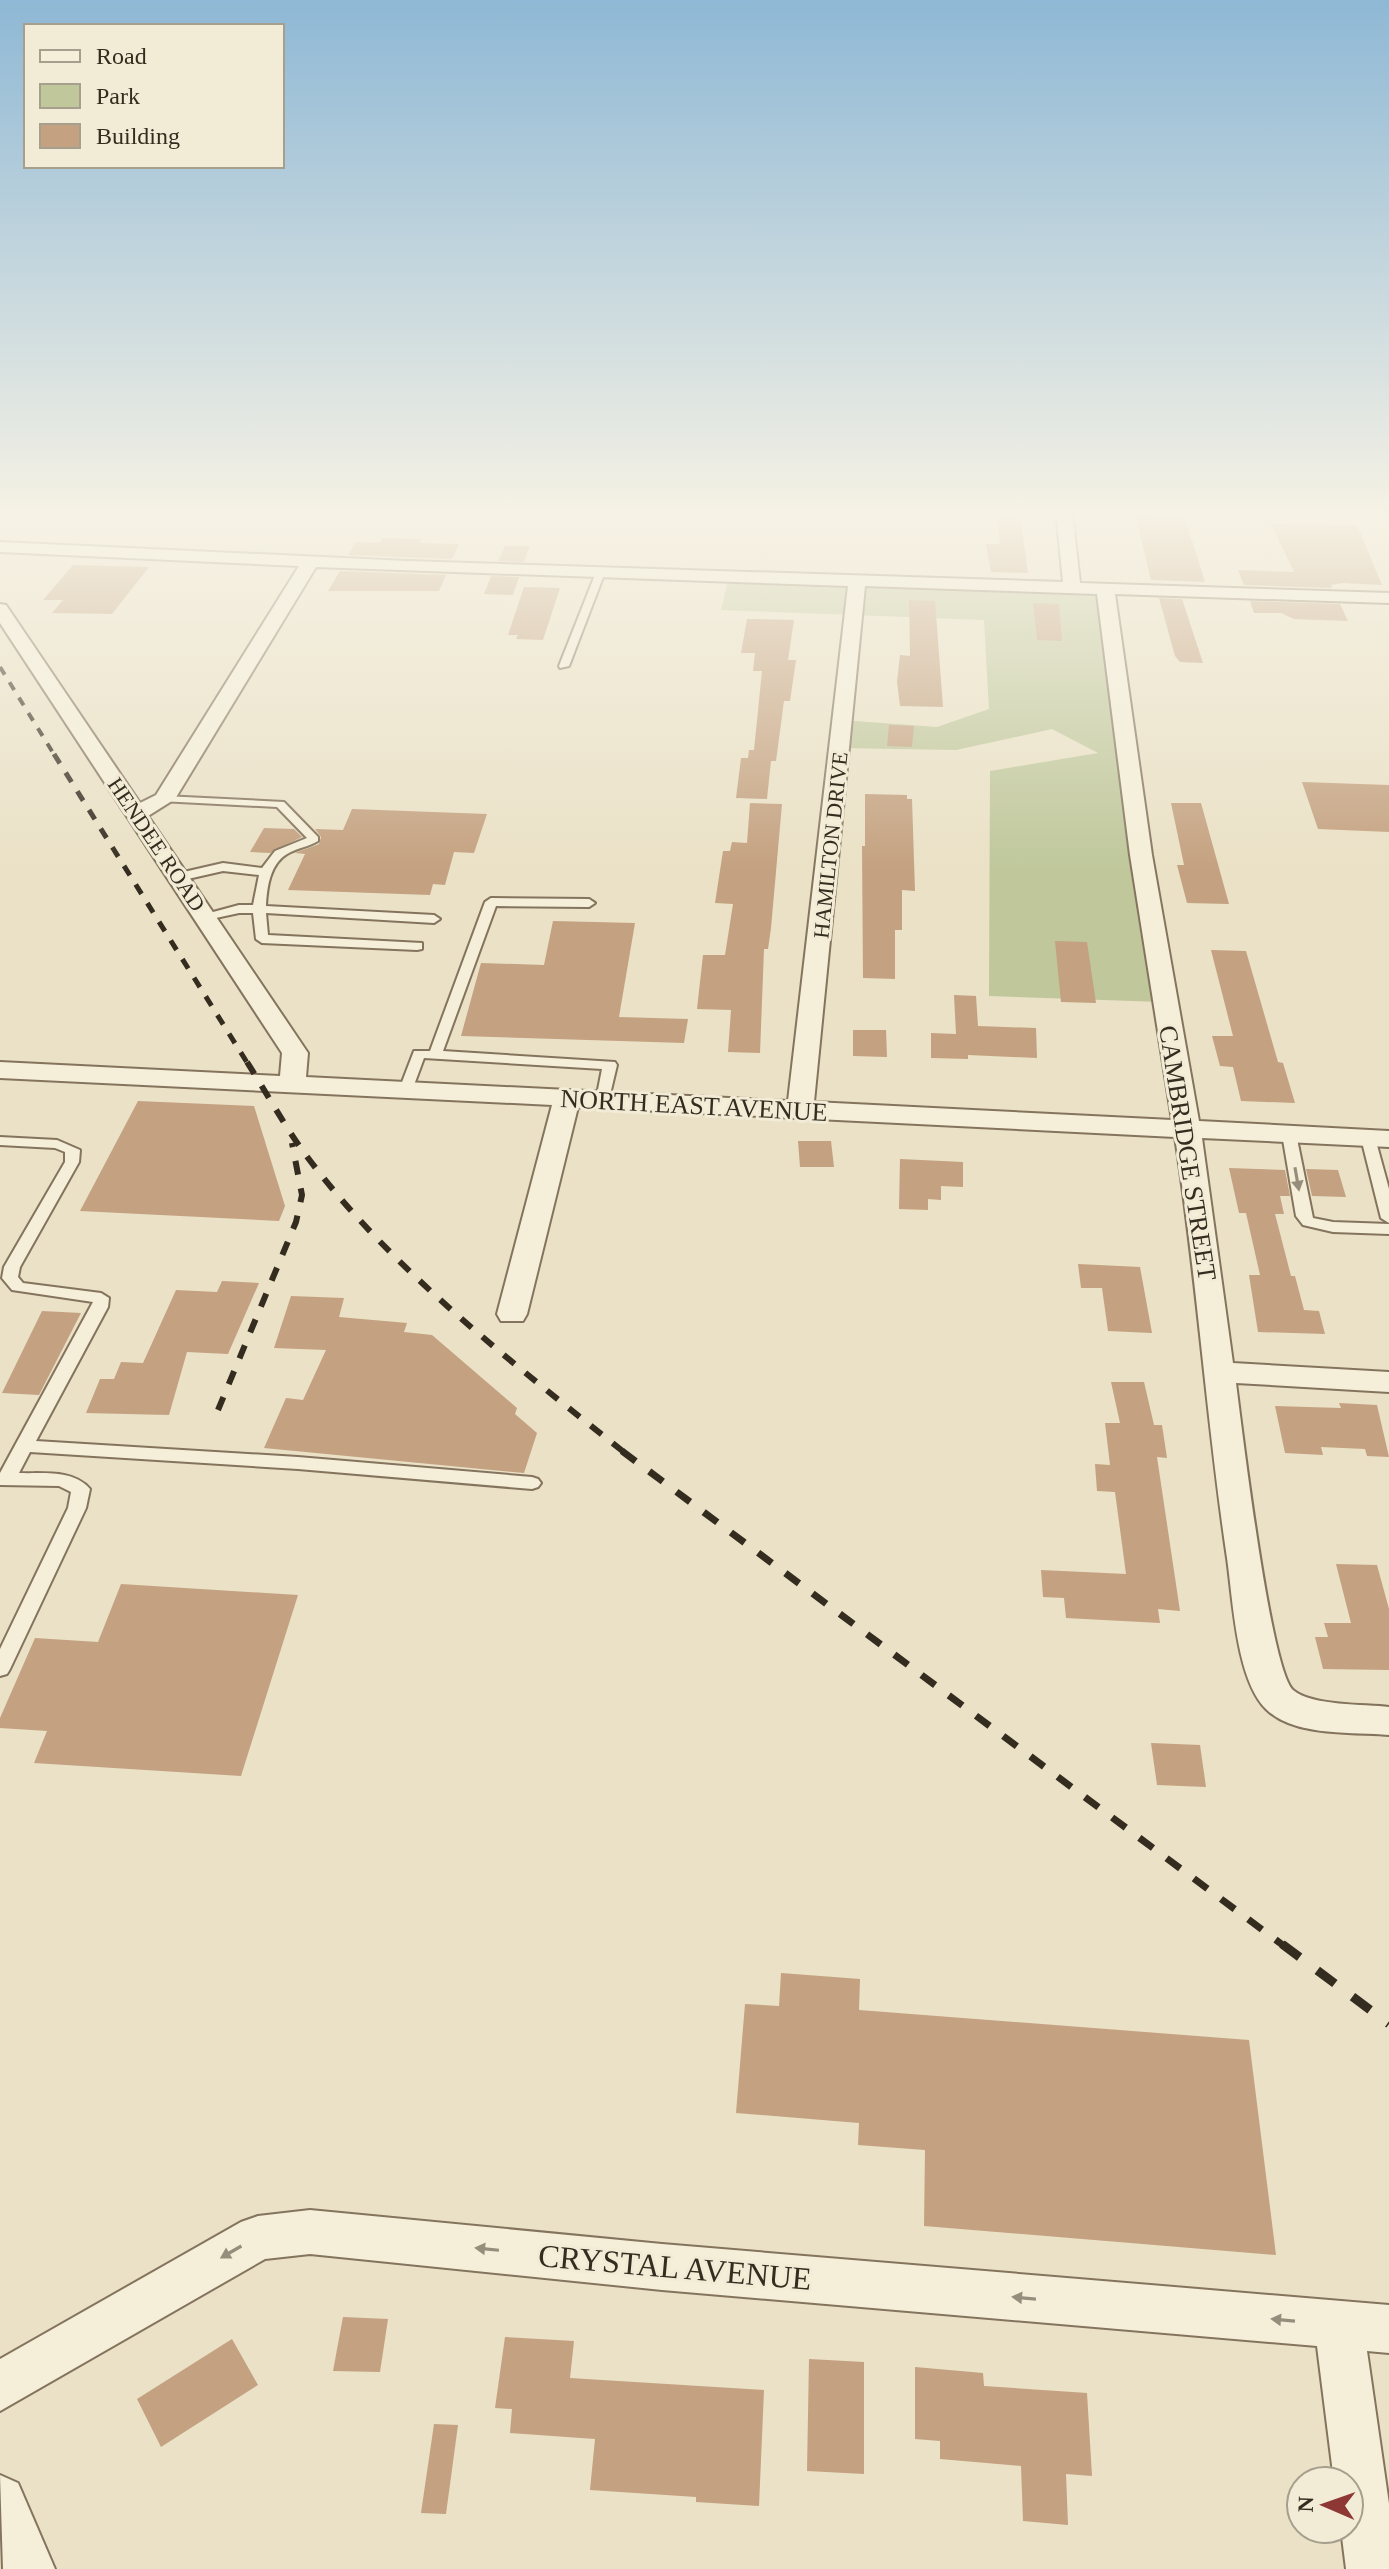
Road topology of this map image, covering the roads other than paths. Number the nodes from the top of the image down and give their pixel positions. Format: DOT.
graph roads {
  1 [pos="15,631"];
  2 [pos="268,631"];
  3 [pos="577,631"];
  4 [pos="852,631"];
  5 [pos="1111,631"];
  6 [pos="564,666"];
  7 [pos="164,799"];
  8 [pos="137,813"];
  9 [pos="267,872"];
  10 [pos="179,877"];
  11 [pos="589,903"];
  12 [pos="258,909"];
  13 [pos="206,918"];
  14 [pos="434,919"];
  15 [pos="417,946"];
  16 [pos="435,1055"];
  17 [pos="0,1070"];
  18 [pos="291,1084"];
  19 [pos="406,1090"];
  20 [pos="567,1099"];
  21 [pos="603,1100"];
  22 [pos="800,1110"];
  23 [pos="1186,1128"];
  24 [pos="1289,1134"];
  25 [pos="1379,1139"];
  26 [pos="0,1141"];
  27 [pos="1389,1218"];
  28 [pos="1389,1229"];
  29 [pos="512,1314"];
  30 [pos="1220,1372"];
  31 [pos="1389,1382"];
  32 [pos="25,1446"];
  33 [pos="4,1479"];
  34 [pos="532,1483"];
  35 [pos="0,1669"];
  36 [pos="1389,1721"];
  37 [pos="1339,2325"];
  38 [pos="1389,2329"];
  39 [pos="0,2386"];
  40 [pos="0,2501"];
  41 [pos="29,2569"];
  42 [pos="1372,2569"];
  1 -- 8 [label="street, HENDEE ROAD"];
  2 -- 7 [label="street"];
  3 -- 6 [label="lane"];
  4 -- 22 [label="street, HAMILTON DRIVE"];
  5 -- 23 [label="street, CAMBRIDGE STREET"];
  7 -- 8 [label="street"];
  7 -- 9 [label="lane"];
  8 -- 10 [label="street, HENDEE ROAD"];
  9 -- 10 [label="lane"];
  9 -- 12 [label="lane"];
  10 -- 13 [label="street, HENDEE ROAD"];
  11 -- 16 [label="lane"];
  12 -- 13 [label="lane"];
  12 -- 14 [label="lane"];
  12 -- 15 [label="lane"];
  13 -- 18 [label="street, HENDEE ROAD"];
  16 -- 19 [label="lane"];
  16 -- 21 [label="lane"];
  17 -- 18 [label="street, NORTH EAST AVENUE"];
  18 -- 19 [label="street, NORTH EAST AVENUE"];
  19 -- 20 [label="street, NORTH EAST AVENUE"];
  20 -- 21 [label="street, NORTH EAST AVENUE"];
  20 -- 29 [label="street"];
  21 -- 22 [label="street, NORTH EAST AVENUE"];
  22 -- 23 [label="street, NORTH EAST AVENUE"];
  23 -- 24 [label="street, NORTH EAST AVENUE"];
  23 -- 30 [label="street, CAMBRIDGE STREET"];
  24 -- 25 [label="street, NORTH EAST AVENUE"];
  24 -- 28 [label="lane, one-way"];
  25 -- 27 [label="lane"];
  26 -- 32 [label="lane"];
  30 -- 31 [label="street"];
  30 -- 36 [label="street, CAMBRIDGE STREET"];
  32 -- 33 [label="lane"];
  32 -- 34 [label="lane"];
  33 -- 35 [label="lane"];
  37 -- 38 [label="street, CRYSTAL AVENUE"];
  37 -- 39 [label="street, CRYSTAL AVENUE, one-way"];
  37 -- 42 [label="street"];
  40 -- 41 [label="street"];
}
